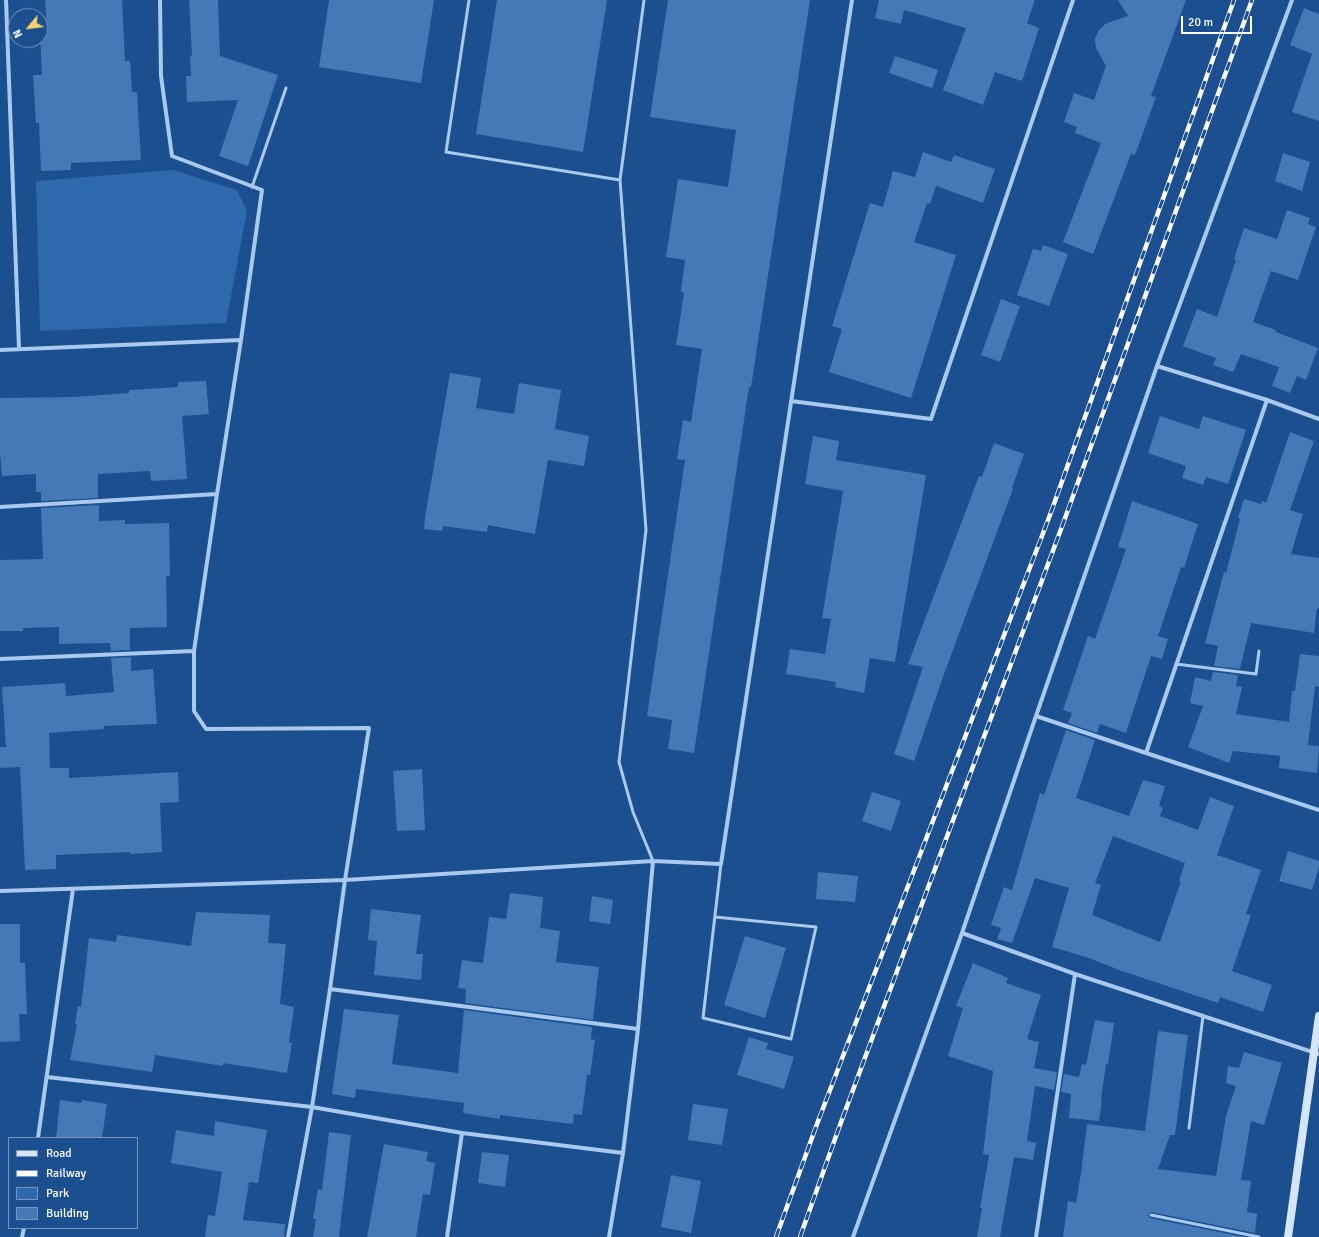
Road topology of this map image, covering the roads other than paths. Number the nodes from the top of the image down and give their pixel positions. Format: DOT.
graph roads {
  1 [pos="6,0"];
  2 [pos="160,0"];
  3 [pos="469,0"];
  4 [pos="644,0"];
  5 [pos="852,0"];
  6 [pos="1074,0"];
  7 [pos="1292,0"];
  8 [pos="286,88"];
  9 [pos="620,180"];
  10 [pos="252,187"];
  11 [pos="241,340"];
  12 [pos="19,349"];
  13 [pos="0,350"];
  14 [pos="1157,366"];
  15 [pos="1267,400"];
  16 [pos="791,401"];
  17 [pos="1319,419"];
  18 [pos="217,494"];
  19 [pos="0,507"];
  20 [pos="194,651"];
  21 [pos="1259,651"];
  22 [pos="0,659"];
  23 [pos="1176,664"];
  24 [pos="1036,716"];
  25 [pos="1146,754"];
  26 [pos="1319,810"];
  27 [pos="653,861"];
  28 [pos="721,864"];
  29 [pos="345,880"];
  30 [pos="73,889"];
  31 [pos="0,891"];
  32 [pos="715,917"];
  33 [pos="962,933"];
  34 [pos="1074,974"];
  35 [pos="330,989"];
  36 [pos="1203,1016"];
  37 [pos="1319,1016"];
  38 [pos="638,1029"];
  39 [pos="1317,1053"];
  40 [pos="47,1077"];
  41 [pos="312,1107"];
  42 [pos="1189,1128"];
  43 [pos="462,1133"];
  44 [pos="38,1137"];
  45 [pos="623,1153"];
  46 [pos="1151,1215"];
  47 [pos="288,1237"];
  48 [pos="447,1237"];
  49 [pos="609,1237"];
  50 [pos="854,1237"];
  51 [pos="1036,1237"];
  52 [pos="1259,1237"];
  53 [pos="1288,1237"];
  1 -- 12 [label="street"];
  2 -- 10 [label="street"];
  3 -- 9 [label="lane"];
  4 -- 9 [label="lane"];
  5 -- 16 [label="street"];
  6 -- 16 [label="street"];
  7 -- 14 [label="street"];
  8 -- 10 [label="lane"];
  9 -- 27 [label="lane"];
  10 -- 11 [label="street"];
  11 -- 12 [label="street"];
  11 -- 18 [label="street"];
  12 -- 13 [label="street"];
  14 -- 15 [label="street"];
  14 -- 24 [label="street"];
  15 -- 17 [label="street"];
  15 -- 23 [label="street"];
  16 -- 28 [label="street"];
  18 -- 19 [label="street"];
  18 -- 20 [label="street"];
  20 -- 22 [label="street"];
  20 -- 29 [label="street"];
  21 -- 23 [label="lane"];
  23 -- 25 [label="street"];
  24 -- 25 [label="street"];
  24 -- 33 [label="street"];
  25 -- 26 [label="street"];
  27 -- 28 [label="street"];
  27 -- 29 [label="street"];
  27 -- 38 [label="street"];
  28 -- 32 [label="lane"];
  29 -- 30 [label="street"];
  29 -- 35 [label="street"];
  30 -- 31 [label="street"];
  30 -- 40 [label="street"];
  32 -- 32 [label="lane"];
  33 -- 34 [label="street"];
  33 -- 50 [label="street"];
  34 -- 36 [label="street"];
  34 -- 51 [label="street"];
  35 -- 38 [label="street"];
  35 -- 41 [label="street"];
  36 -- 39 [label="street"];
  36 -- 42 [label="lane"];
  37 -- 39 [label="street"];
  38 -- 45 [label="street"];
  39 -- 53 [label="street"];
  40 -- 41 [label="street"];
  40 -- 44 [label="street"];
  41 -- 43 [label="street"];
  41 -- 47 [label="street"];
  43 -- 45 [label="street"];
  43 -- 48 [label="street"];
  45 -- 49 [label="street"];
  46 -- 52 [label="lane"];
}
